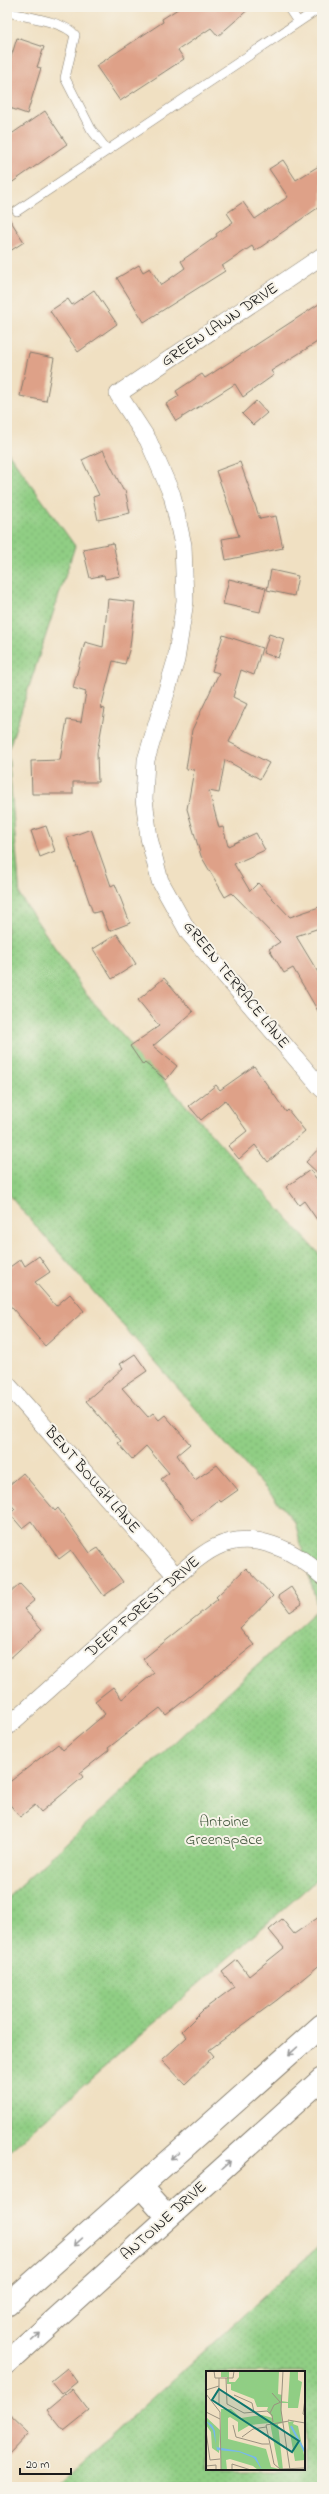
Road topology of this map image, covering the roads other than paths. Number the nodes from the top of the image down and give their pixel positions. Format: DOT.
graph roads {
  1 [pos="288,7"];
  2 [pos="321,7"];
  3 [pos="7,12"];
  4 [pos="298,22"];
  5 [pos="107,150"];
  6 [pos="17,211"];
  7 [pos="322,256"];
  8 [pos="118,394"];
  9 [pos="321,1087"];
  10 [pos="7,1384"];
  11 [pos="176,1576"];
  12 [pos="322,1576"];
  13 [pos="7,1728"];
  14 [pos="322,2025"];
  15 [pos="322,2079"];
  16 [pos="141,2187"];
  17 [pos="168,2217"];
  18 [pos="7,2306"];
  19 [pos="7,2363"];
  1 -- 4 [label="lane"];
  2 -- 4 [label="lane"];
  3 -- 5 [label="lane"];
  4 -- 5 [label="lane"];
  5 -- 6 [label="lane"];
  7 -- 8 [label="street, GREEN LAWN DRIVE"];
  8 -- 9 [label="street, GREEN TERRACE LANE"];
  10 -- 11 [label="street, BENT BOUGH LANE"];
  11 -- 12 [label="street, DEEP FOREST DRIVE"];
  11 -- 13 [label="street, DEEP FOREST DRIVE"];
  14 -- 16 [label="main road, one-way"];
  17 -- 15 [label="main road, ANTOINE DRIVE, one-way"];
  16 -- 17 [label="main road"];
  16 -- 18 [label="main road, one-way"];
  19 -- 17 [label="main road, ANTOINE DRIVE, one-way"];
}
